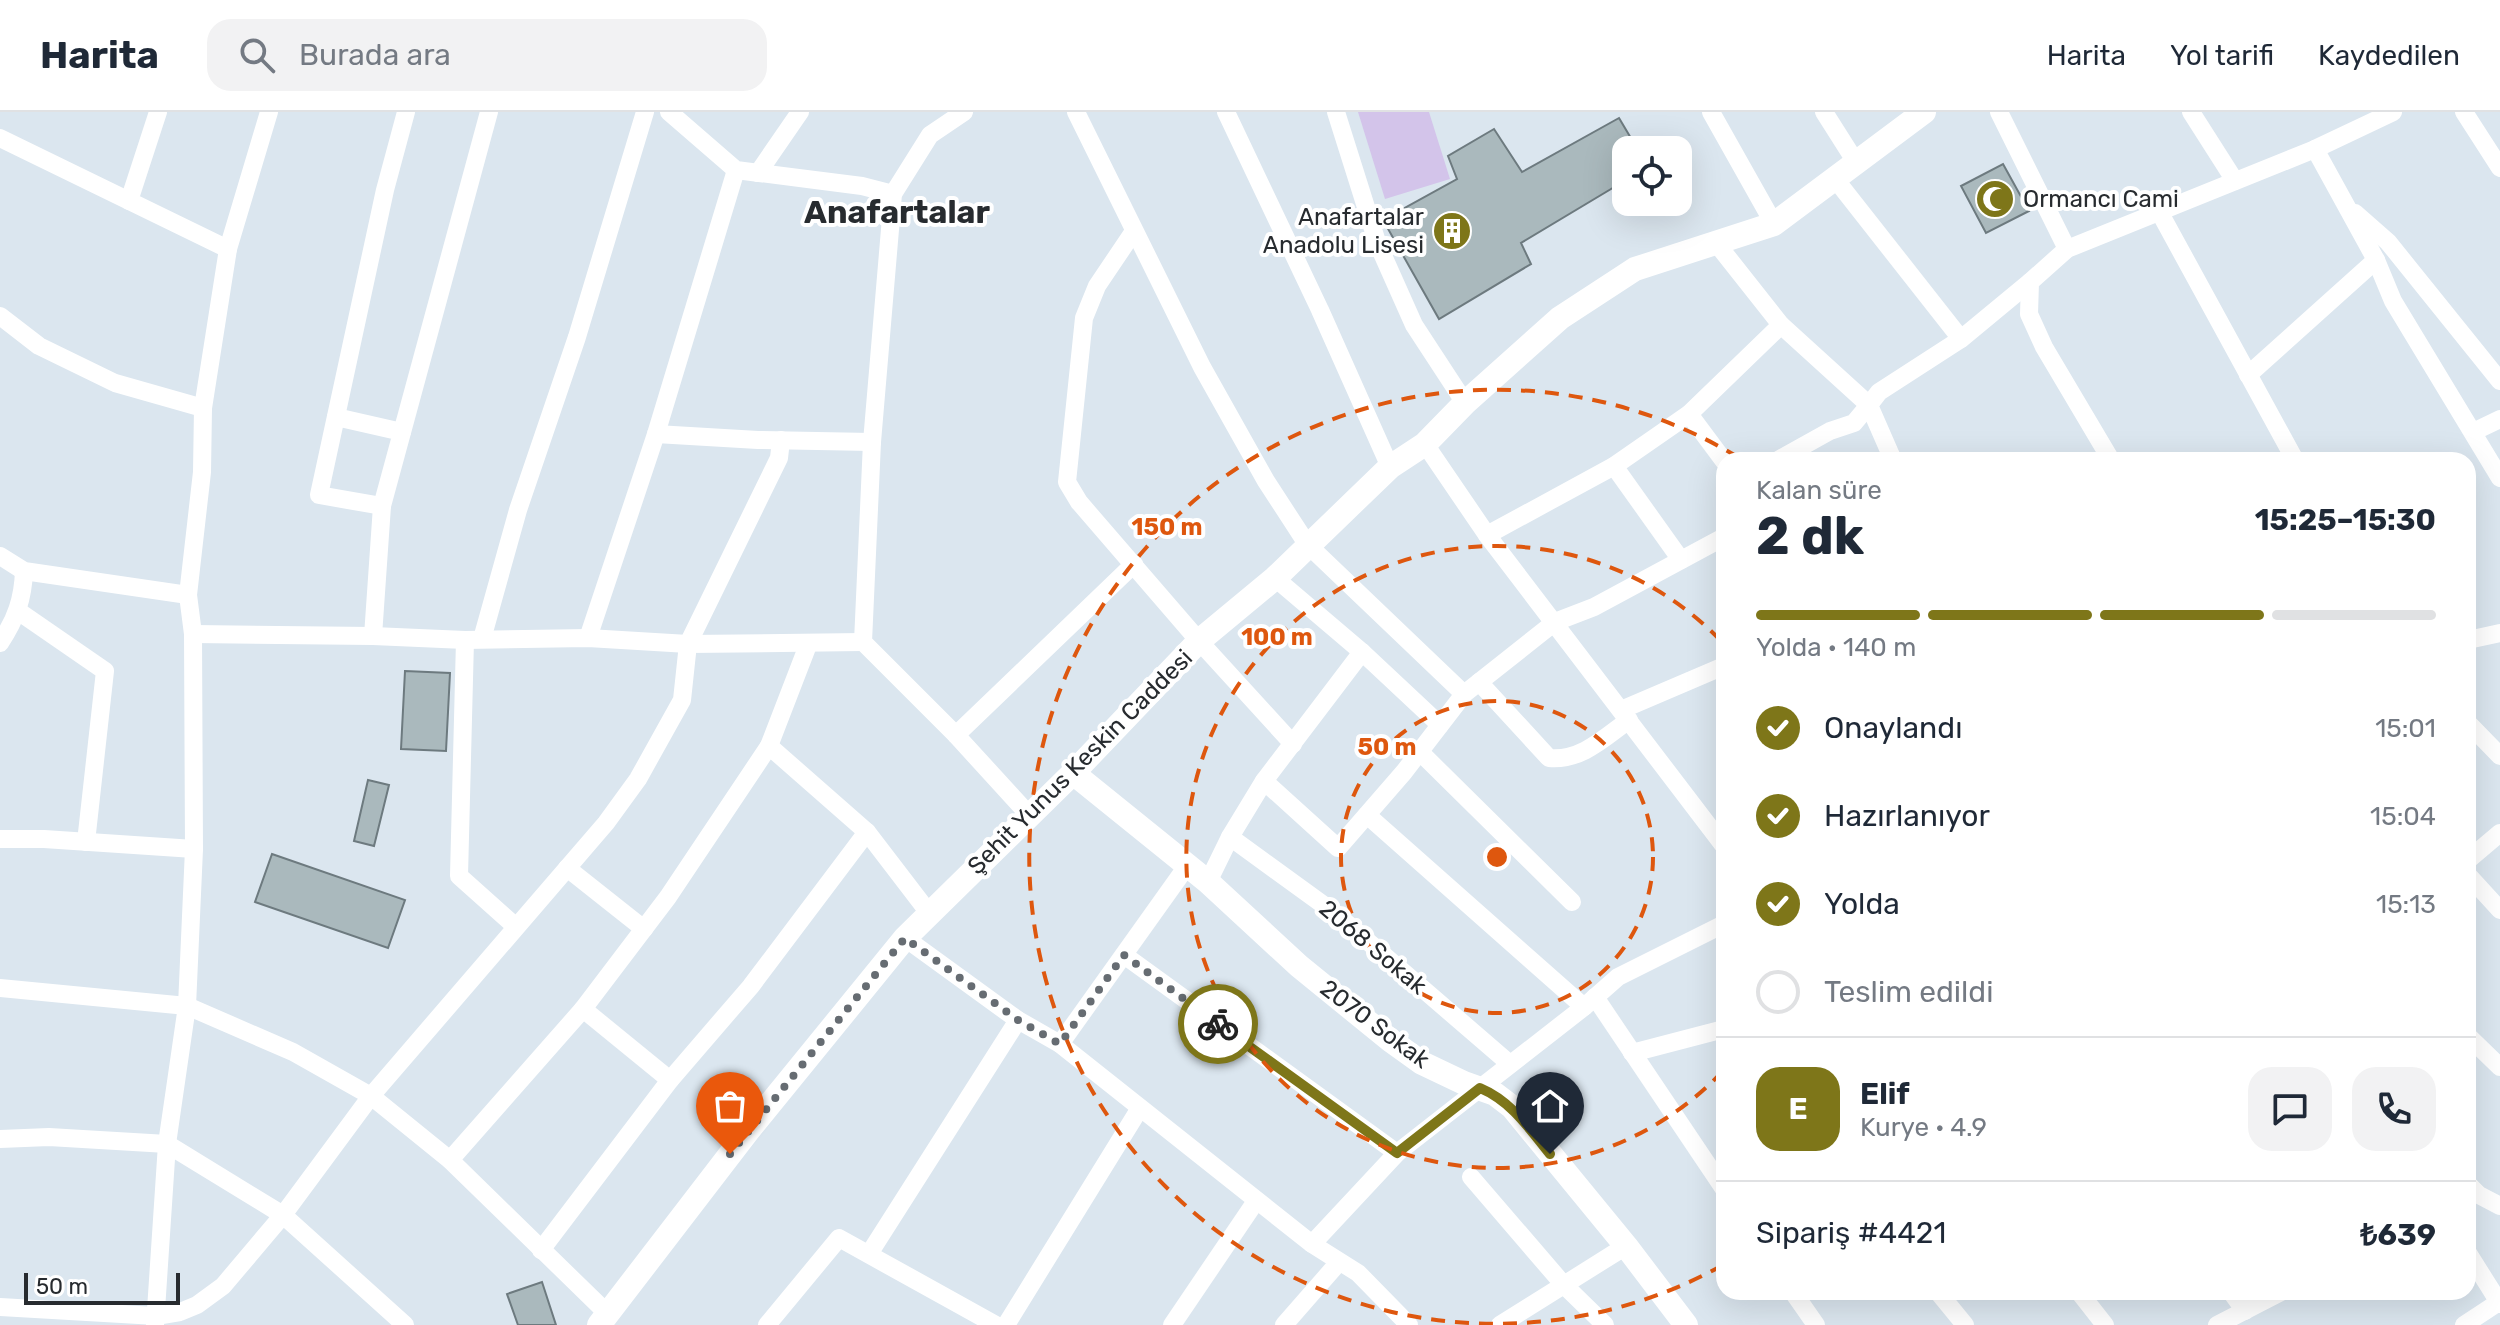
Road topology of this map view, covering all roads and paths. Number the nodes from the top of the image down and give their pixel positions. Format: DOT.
graph roads {
  1 [pos="158,112"];
  2 [pos="269,112"];
  3 [pos="406,112"];
  4 [pos="489,112"];
  5 [pos="645,112"];
  6 [pos="669,112"];
  7 [pos="800,112"];
  8 [pos="964,112"];
  9 [pos="1076,112"];
  10 [pos="1226,112"];
  11 [pos="1336,112"];
  12 [pos="1711,112"];
  13 [pos="1824,112"];
  14 [pos="1924,112"];
  15 [pos="1999,112"];
  16 [pos="2191,112"];
  17 [pos="2393,112"];
  18 [pos="2464,112"];
  19 [pos="0,138"];
  20 [pos="2315,149"];
  21 [pos="1857,164"];
  22 [pos="2500,168"];
  23 [pos="736,170"];
  24 [pos="758,173"];
  25 [pos="1836,180"];
  26 [pos="2235,181"];
  27 [pos="893,194"];
  28 [pos="129,201"];
  29 [pos="2344,203"];
  30 [pos="2160,213"];
  31 [pos="1774,224"];
  32 [pos="1134,231"];
  33 [pos="1717,244"];
  34 [pos="228,249"];
  35 [pos="2067,249"];
  36 [pos="2376,260"];
  37 [pos="2030,282"];
  38 [pos="0,316"];
  39 [pos="1781,325"];
  40 [pos="1961,339"];
  41 [pos="2248,375"];
  42 [pos="2500,381"];
  43 [pos="1465,403"];
  44 [pos="1869,405"];
  45 [pos="203,408"];
  46 [pos="1689,414"];
  47 [pos="336,417"];
  48 [pos="2500,419"];
  49 [pos="402,432"];
  50 [pos="2473,432"];
  51 [pos="656,434"];
  52 [pos="781,440"];
  53 [pos="872,442"];
  54 [pos="1425,444"];
  55 [pos="1717,452"];
  56 [pos="1792,452"];
  57 [pos="1890,452"];
  58 [pos="2106,452"];
  59 [pos="2291,452"];
  60 [pos="1614,466"];
  61 [pos="1390,467"];
  62 [pos="2500,478"];
  63 [pos="382,506"];
  64 [pos="1487,535"];
  65 [pos="1716,541"];
  66 [pos="1307,544"];
  67 [pos="0,556"];
  68 [pos="1681,560"];
  69 [pos="1134,564"];
  70 [pos="24,571"];
  71 [pos="1275,578"];
  72 [pos="188,595"];
  73 [pos="18,611"];
  74 [pos="1555,622"];
  75 [pos="2500,633"];
  76 [pos="193,634"];
  77 [pos="373,636"];
  78 [pos="588,638"];
  79 [pos="2476,638"];
  80 [pos="474,640"];
  81 [pos="1199,641"];
  82 [pos="863,642"];
  83 [pos="0,643"];
  84 [pos="688,644"];
  85 [pos="808,645"];
  86 [pos="1362,652"];
  87 [pos="1716,670"];
  88 [pos="1472,688"];
  89 [pos="1625,715"];
  90 [pos="1440,725"];
  91 [pos="2476,731"];
  92 [pos="956,735"];
  93 [pos="1293,744"];
  94 [pos="769,746"];
  95 [pos="1420,752"];
  96 [pos="2500,756"];
  97 [pos="1073,773"];
  98 [pos="1264,781"];
  99 [pos="1367,815"];
  100 [pos="1030,816"];
  101 [pos="867,832"];
  102 [pos="2500,833"];
  103 [pos="1716,834"];
  104 [pos="1230,837"];
  105 [pos="0,839"];
  106 [pos="86,842"];
  107 [pos="194,849"];
  108 [pos="2476,853"];
  109 [pos="1187,866"];
  110 [pos="567,868"];
  111 [pos="1208,882"];
  112 [pos="2476,884"];
  113 [pos="1572,902"];
  114 [pos="2500,910"];
  115 [pos="929,913"];
  116 [pos="515,926"];
  117 [pos="1716,928"];
  118 [pos="644,929"];
  119 [pos="905,938"];
  120 [pos="1124,955"];
  121 [pos="0,988"];
  122 [pos="1590,1002"];
  123 [pos="187,1006"];
  124 [pos="583,1009"];
  125 [pos="1018,1020"];
  126 [pos="1716,1031"];
  127 [pos="1060,1044"];
  128 [pos="2476,1044"];
  129 [pos="1632,1053"];
  130 [pos="1510,1064"];
  131 [pos="2500,1067"];
  132 [pos="670,1080"];
  133 [pos="1480,1088"];
  134 [pos="371,1096"];
  135 [pos="1140,1108"];
  136 [pos="0,1139"];
  137 [pos="167,1144"];
  138 [pos="1397,1153"];
  139 [pos="450,1160"];
  140 [pos="1471,1177"];
  141 [pos="1716,1177"];
  142 [pos="2500,1186"];
  143 [pos="2476,1192"];
  144 [pos="2476,1195"];
  145 [pos="1256,1201"];
  146 [pos="2500,1206"];
  147 [pos="283,1215"];
  148 [pos="1312,1244"];
  149 [pos="1626,1246"];
  150 [pos="541,1250"];
  151 [pos="869,1254"];
  152 [pos="1339,1262"];
  153 [pos="2476,1266"];
  154 [pos="1563,1284"];
  155 [pos="1799,1300"];
  156 [pos="1945,1300"];
  157 [pos="2085,1300"];
  158 [pos="2237,1300"];
  159 [pos="2266,1300"];
  160 [pos="2499,1303"];
  161 [pos="0,1307"];
  162 [pos="2245,1311"];
  163 [pos="156,1320"];
  164 [pos="603,1322"];
  165 [pos="398,1323"];
  166 [pos="767,1325"];
  167 [pos="996,1325"];
  168 [pos="1006,1325"];
  169 [pos="1172,1325"];
  170 [pos="1284,1325"];
  171 [pos="1409,1325"];
  172 [pos="1500,1325"];
  173 [pos="1605,1325"];
  174 [pos="1686,1325"];
  175 [pos="1816,1325"];
  176 [pos="1965,1325"];
  177 [pos="2105,1325"];
  178 [pos="2217,1325"];
  179 [pos="2464,1325"];
  1 -- 28 [label="street"];
  2 -- 34 [label="street"];
  3 -- 47 [label="street"];
  4 -- 49 [label="street"];
  5 -- 80 [label="street"];
  6 -- 23 [label="street"];
  7 -- 24 [label="street"];
  8 -- 27 [label="street"];
  9 -- 32 [label="street"];
  10 -- 61 [label="street"];
  11 -- 43 [label="street"];
  12 -- 31 [label="street"];
  13 -- 21 [label="street"];
  14 -- 21 [label="street, Şehit Yunus Keskin Caddesi"];
  15 -- 35 [label="street"];
  16 -- 26 [label="street"];
  17 -- 20 [label="street"];
  18 -- 22 [label="street"];
  19 -- 28 [label="street"];
  20 -- 26 [label="street"];
  20 -- 29 [label="street"];
  21 -- 25 [label="street, Şehit Yunus Keskin Caddesi"];
  23 -- 24 [label="street"];
  23 -- 51 [label="street"];
  24 -- 27 [label="street"];
  25 -- 31 [label="street, Şehit Yunus Keskin Caddesi"];
  25 -- 40 [label="street"];
  26 -- 30 [label="street"];
  27 -- 53 [label="street"];
  28 -- 34 [label="street"];
  29 -- 36 [label="street"];
  29 -- 42 [label="street"];
  30 -- 35 [label="street"];
  30 -- 41 [label="street"];
  31 -- 33 [label="street, Şehit Yunus Keskin Caddesi"];
  32 -- 66 [label="street"];
  32 -- 69 [label="street"];
  33 -- 39 [label="street"];
  33 -- 43 [label="street, Şehit Yunus Keskin Caddesi"];
  34 -- 45 [label="street"];
  35 -- 37 [label="street"];
  36 -- 41 [label="street"];
  36 -- 50 [label="street"];
  37 -- 40 [label="street"];
  37 -- 58 [label="street"];
  38 -- 45 [label="street"];
  39 -- 44 [label="street"];
  39 -- 46 [label="street"];
  40 -- 44 [label="street"];
  41 -- 59 [label="street"];
  43 -- 54 [label="street, Şehit Yunus Keskin Caddesi"];
  44 -- 56 [label="street"];
  44 -- 57 [label="street"];
  45 -- 72 [label="street"];
  46 -- 55 [label="street"];
  46 -- 60 [label="street"];
  47 -- 49 [label="street"];
  47 -- 63 [label="street"];
  48 -- 50 [label="street"];
  49 -- 63 [label="street"];
  50 -- 62 [label="street"];
  51 -- 52 [label="street"];
  51 -- 78 [label="street"];
  52 -- 53 [label="street"];
  52 -- 84 [label="street"];
  53 -- 82 [label="street"];
  54 -- 61 [label="street, Şehit Yunus Keskin Caddesi"];
  54 -- 64 [label="street"];
  60 -- 64 [label="street"];
  60 -- 68 [label="street"];
  61 -- 66 [label="street, Şehit Yunus Keskin Caddesi"];
  63 -- 77 [label="street"];
  64 -- 74 [label="street"];
  65 -- 68 [label="street"];
  66 -- 71 [label="street, Şehit Yunus Keskin Caddesi"];
  66 -- 88 [label="street"];
  67 -- 70 [label="street"];
  68 -- 74 [label="street"];
  69 -- 81 [label="street"];
  69 -- 92 [label="street"];
  70 -- 72 [label="street"];
  70 -- 73 [label="street"];
  71 -- 81 [label="street, Şehit Yunus Keskin Caddesi"];
  71 -- 86 [label="street"];
  72 -- 76 [label="street"];
  73 -- 83 [label="street"];
  73 -- 106 [label="street"];
  74 -- 88 [label="street"];
  74 -- 89 [label="street"];
  75 -- 79 [label="street"];
  76 -- 77 [label="street"];
  76 -- 107 [label="street"];
  77 -- 80 [label="street"];
  78 -- 80 [label="street"];
  78 -- 84 [label="street"];
  80 -- 116 [label="street"];
  81 -- 93 [label="street"];
  81 -- 97 [label="street, Şehit Yunus Keskin Caddesi"];
  82 -- 85 [label="street"];
  82 -- 92 [label="street"];
  84 -- 85 [label="street"];
  84 -- 110 [label="street"];
  85 -- 94 [label="street"];
  86 -- 90 [label="street"];
  86 -- 93 [label="street"];
  87 -- 89 [label="street"];
  88 -- 89 [label="street"];
  88 -- 90 [label="street"];
  89 -- 103 [label="street"];
  90 -- 95 [label="street"];
  91 -- 96 [label="street"];
  92 -- 100 [label="street"];
  93 -- 98 [label="street"];
  94 -- 101 [label="street"];
  94 -- 118 [label="street"];
  95 -- 99 [label="street"];
  95 -- 113 [label="street"];
  97 -- 100 [label="street, Şehit Yunus Keskin Caddesi"];
  97 -- 109 [label="street, 2070 Sokak"];
  98 -- 99 [label="street"];
  98 -- 104 [label="street"];
  99 -- 122 [label="street"];
  100 -- 115 [label="street, Şehit Yunus Keskin Caddesi"];
  101 -- 115 [label="street"];
  101 -- 132 [label="street"];
  102 -- 108 [label="street"];
  104 -- 111 [label="street"];
  104 -- 130 [label="street, 2068 Sokak"];
  105 -- 106 [label="street"];
  106 -- 107 [label="street"];
  107 -- 123 [label="street"];
  109 -- 111 [label="street, 2070 Sokak"];
  109 -- 120 [label="street"];
  110 -- 116 [label="street"];
  110 -- 118 [label="street"];
  111 -- 133 [label="street, 2070 Sokak"];
  112 -- 114 [label="street"];
  115 -- 119 [label="street, Şehit Yunus Keskin Caddesi"];
  116 -- 134 [label="street"];
  117 -- 122 [label="street"];
  118 -- 124 [label="street"];
  119 -- 125 [label="street"];
  119 -- 164 [label="street, Şehit Yunus Keskin Caddesi"];
  120 -- 127 [label="street"];
  120 -- 138 [label="street"];
  121 -- 123 [label="street"];
  122 -- 129 [label="street"];
  122 -- 130 [label="street"];
  123 -- 134 [label="street"];
  123 -- 137 [label="street"];
  124 -- 132 [label="street"];
  124 -- 139 [label="street"];
  125 -- 127 [label="street"];
  125 -- 151 [label="street"];
  126 -- 129 [label="street"];
  127 -- 135 [label="street"];
  128 -- 131 [label="street"];
  129 -- 141 [label="street"];
  130 -- 133 [label="street"];
  132 -- 150 [label="street"];
  133 -- 138 [label="street"];
  133 -- 149 [label="street, 2070 Sokak"];
  134 -- 139 [label="street"];
  134 -- 147 [label="street"];
  135 -- 145 [label="street"];
  135 -- 168 [label="street"];
  136 -- 137 [label="street"];
  137 -- 147 [label="street"];
  137 -- 163 [label="street"];
  138 -- 148 [label="street"];
  139 -- 150 [label="street"];
  140 -- 154 [label="street"];
  142 -- 143 [label="street"];
  144 -- 146 [label="street"];
  145 -- 148 [label="street"];
  145 -- 169 [label="street"];
  147 -- 163 [label="street"];
  147 -- 165 [label="street"];
  148 -- 152 [label="street"];
  149 -- 154 [label="street"];
  149 -- 174 [label="street, 2070 Sokak"];
  150 -- 164 [label="street"];
  151 -- 166 [label="street"];
  151 -- 167 [label="street"];
  152 -- 170 [label="street"];
  152 -- 171 [label="street"];
  153 -- 160 [label="street"];
  154 -- 172 [label="street"];
  154 -- 173 [label="street"];
  155 -- 175 [label="street"];
  156 -- 176 [label="street"];
  157 -- 177 [label="street"];
  158 -- 162 [label="street"];
  159 -- 162 [label="street"];
  160 -- 179 [label="street"];
  161 -- 163 [label="street"];
  162 -- 178 [label="street"];
}
